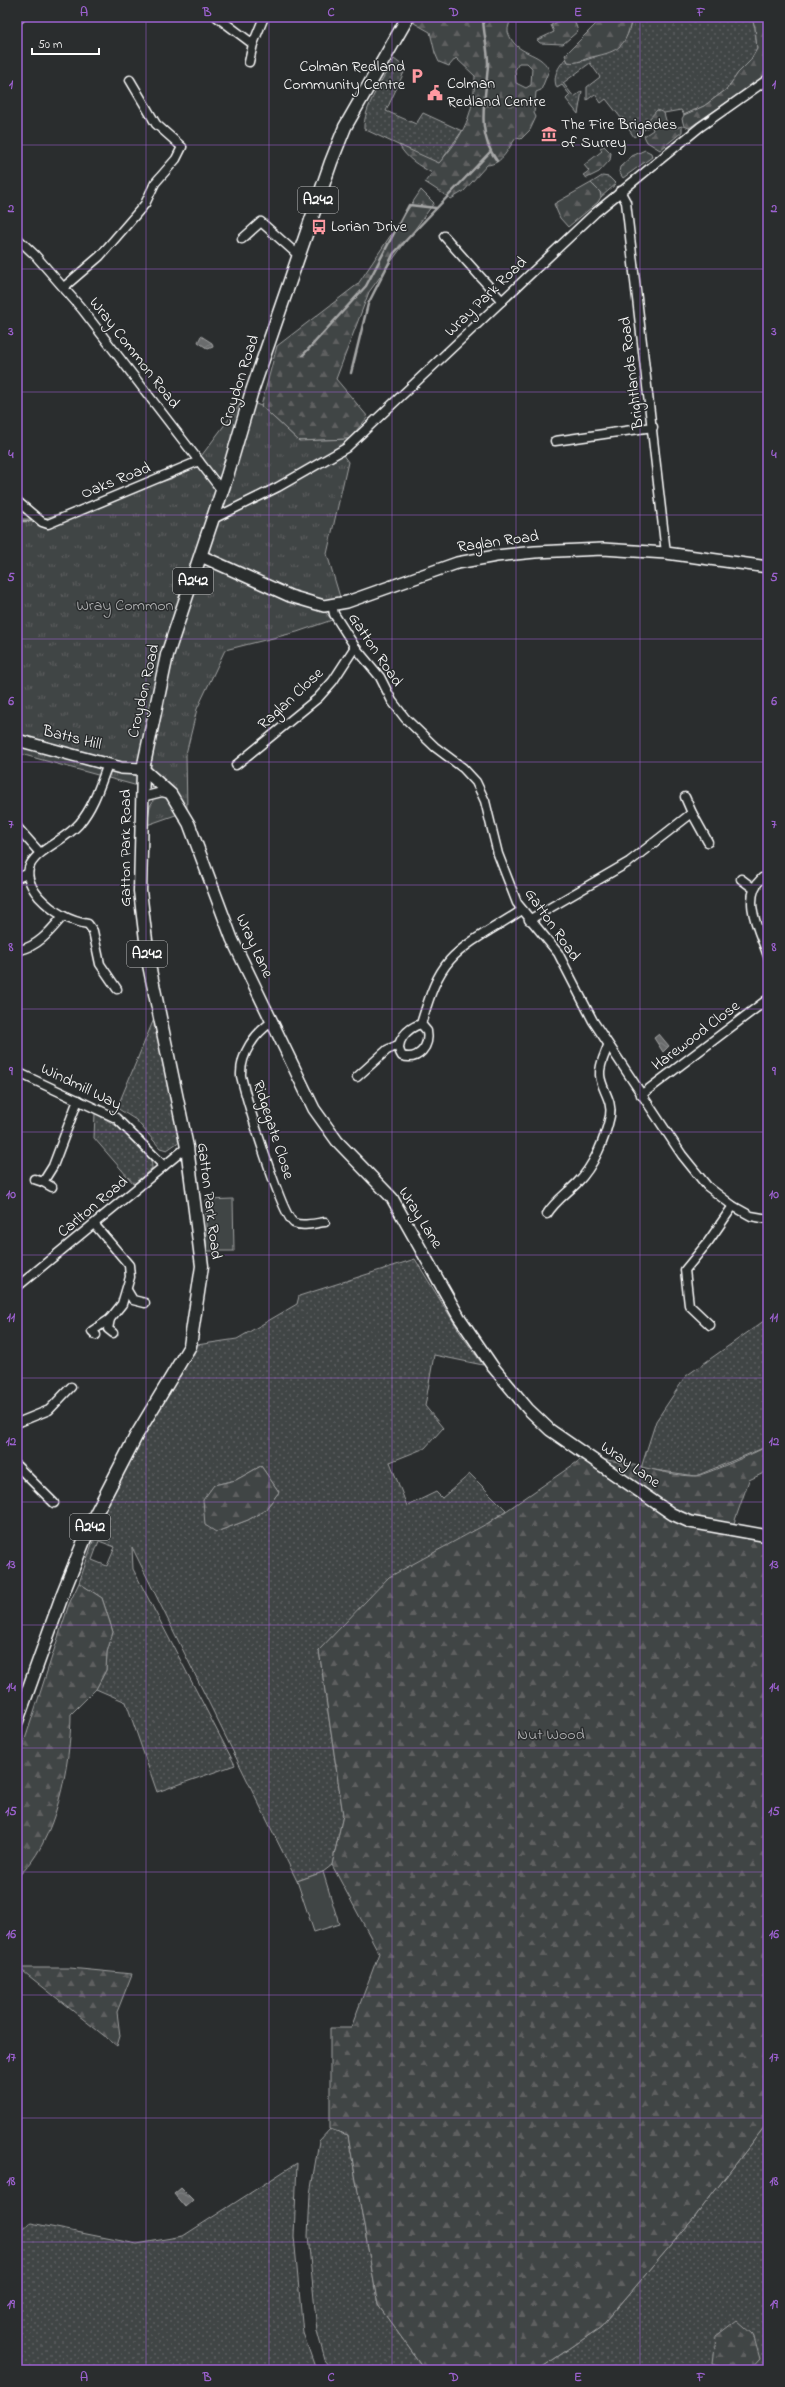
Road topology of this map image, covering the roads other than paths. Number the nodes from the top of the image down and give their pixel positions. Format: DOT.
graph roads {
  1 [pos="21,17"];
  2 [pos="217,17"];
  3 [pos="264,17"];
  4 [pos="408,17"];
  5 [pos="17,20"];
  6 [pos="253,44"];
  7 [pos="249,62"];
  8 [pos="768,79"];
  9 [pos="130,80"];
  10 [pos="620,191"];
  11 [pos="444,236"];
  12 [pos="17,238"];
  13 [pos="242,239"];
  14 [pos="298,255"];
  15 [pos="64,287"];
  16 [pos="502,301"];
  17 [pos="653,427"];
  18 [pos="555,441"];
  19 [pos="199,461"];
  20 [pos="222,491"];
  21 [pos="17,501"];
  22 [pos="213,519"];
  23 [pos="666,553"];
  24 [pos="201,556"];
  25 [pos="768,567"];
  26 [pos="332,606"];
  27 [pos="355,647"];
  28 [pos="17,740"];
  29 [pos="108,764"];
  30 [pos="236,765"];
  31 [pos="143,769"];
  32 [pos="171,794"];
  33 [pos="142,797"];
  34 [pos="685,797"];
  35 [pos="692,813"];
  36 [pos="17,828"];
  37 [pos="708,842"];
  38 [pos="40,853"];
  39 [pos="27,874"];
  40 [pos="17,878"];
  41 [pos="762,878"];
  42 [pos="741,879"];
  43 [pos="753,888"];
  44 [pos="522,910"];
  45 [pos="63,916"];
  46 [pos="529,920"];
  47 [pos="20,950"];
  48 [pos="768,956"];
  49 [pos="117,989"];
  50 [pos="768,999"];
  51 [pos="272,1022"];
  52 [pos="421,1024"];
  53 [pos="398,1045"];
  54 [pos="608,1046"];
  55 [pos="17,1072"];
  56 [pos="357,1077"];
  57 [pos="641,1095"];
  58 [pos="78,1100"];
  59 [pos="187,1147"];
  60 [pos="164,1166"];
  61 [pos="34,1180"];
  62 [pos="43,1182"];
  63 [pos="52,1187"];
  64 [pos="733,1206"];
  65 [pos="547,1214"];
  66 [pos="768,1219"];
  67 [pos="325,1222"];
  68 [pos="94,1224"];
  69 [pos="17,1287"];
  70 [pos="127,1290"];
  71 [pos="145,1303"];
  72 [pos="110,1319"];
  73 [pos="710,1325"];
  74 [pos="113,1334"];
  75 [pos="96,1335"];
  76 [pos="71,1387"];
  77 [pos="17,1423"];
  78 [pos="17,1466"];
  79 [pos="54,1503"];
  80 [pos="768,1536"];
  81 [pos="17,1721"];
  1 -- 5 [label="street"];
  2 -- 6 [label="street"];
  3 -- 6 [label="street"];
  4 -- 14 [label="main road, Croydon Road / A242"];
  6 -- 7 [label="street"];
  8 -- 10 [label="street, Wray Park Road"];
  9 -- 15 [label="street"];
  10 -- 16 [label="street, Wray Park Road"];
  10 -- 17 [label="street, Brightlands Road"];
  11 -- 16 [label="street"];
  12 -- 15 [label="street, Wray Common Road"];
  13 -- 14 [label="street"];
  14 -- 20 [label="main road, Croydon Road / A242"];
  15 -- 19 [label="street, Wray Common Road"];
  16 -- 22 [label="street, Wray Park Road"];
  17 -- 18 [label="street"];
  17 -- 23 [label="street, Brightlands Road"];
  19 -- 20 [label="street, Wray Common Road"];
  19 -- 21 [label="street, Oaks Road"];
  20 -- 22 [label="main road, Croydon Road / A242"];
  22 -- 24 [label="main road, Croydon Road / A242"];
  23 -- 25 [label="street, Raglan Road"];
  23 -- 26 [label="street, Raglan Road"];
  24 -- 26 [label="street, Raglan Road"];
  24 -- 31 [label="main road, Croydon Road / A242"];
  26 -- 27 [label="street, Gatton Road"];
  27 -- 30 [label="street, Raglan Close"];
  27 -- 44 [label="street, Gatton Road"];
  28 -- 29 [label="street, Batts Hill"];
  29 -- 31 [label="street, Batts Hill"];
  29 -- 38 [label="street"];
  31 -- 32 [label="street, Wray Lane"];
  31 -- 33 [label="main road, Gatton Park Road / A242"];
  32 -- 33 [label="street"];
  32 -- 51 [label="street, Wray Lane"];
  33 -- 59 [label="main road, Gatton Park Road / A242"];
  34 -- 35 [label="street"];
  35 -- 37 [label="street"];
  35 -- 46 [label="street"];
  36 -- 38 [label="street"];
  38 -- 39 [label="street"];
  39 -- 40 [label="street"];
  39 -- 45 [label="street"];
  41 -- 43 [label="street"];
  42 -- 43 [label="street"];
  43 -- 48 [label="street"];
  44 -- 46 [label="street, Gatton Road"];
  44 -- 52 [label="street"];
  45 -- 47 [label="street"];
  45 -- 49 [label="street"];
  46 -- 54 [label="street, Gatton Road"];
  50 -- 57 [label="street, Harewood Close"];
  51 -- 67 [label="street, Ridgegate Close"];
  51 -- 80 [label="street, Wray Lane"];
  52 -- 53 [label="street"];
  52 -- 53 [label="street"];
  53 -- 56 [label="street"];
  54 -- 57 [label="street, Gatton Road"];
  54 -- 65 [label="street"];
  55 -- 58 [label="street, Windmill Way"];
  57 -- 64 [label="street, Gatton Road"];
  58 -- 60 [label="street, Windmill Way"];
  58 -- 62 [label="street"];
  59 -- 60 [label="street, Carlton Road"];
  59 -- 81 [label="main road, Gatton Park Road / A242"];
  60 -- 68 [label="street, Carlton Road"];
  61 -- 62 [label="street"];
  62 -- 63 [label="street"];
  64 -- 66 [label="street, Gatton Road"];
  64 -- 73 [label="street"];
  68 -- 69 [label="street, Carlton Road"];
  68 -- 70 [label="street"];
  70 -- 71 [label="street"];
  70 -- 72 [label="street"];
  72 -- 74 [label="street"];
  72 -- 75 [label="street"];
  76 -- 77 [label="street"];
  78 -- 79 [label="street"];
}
